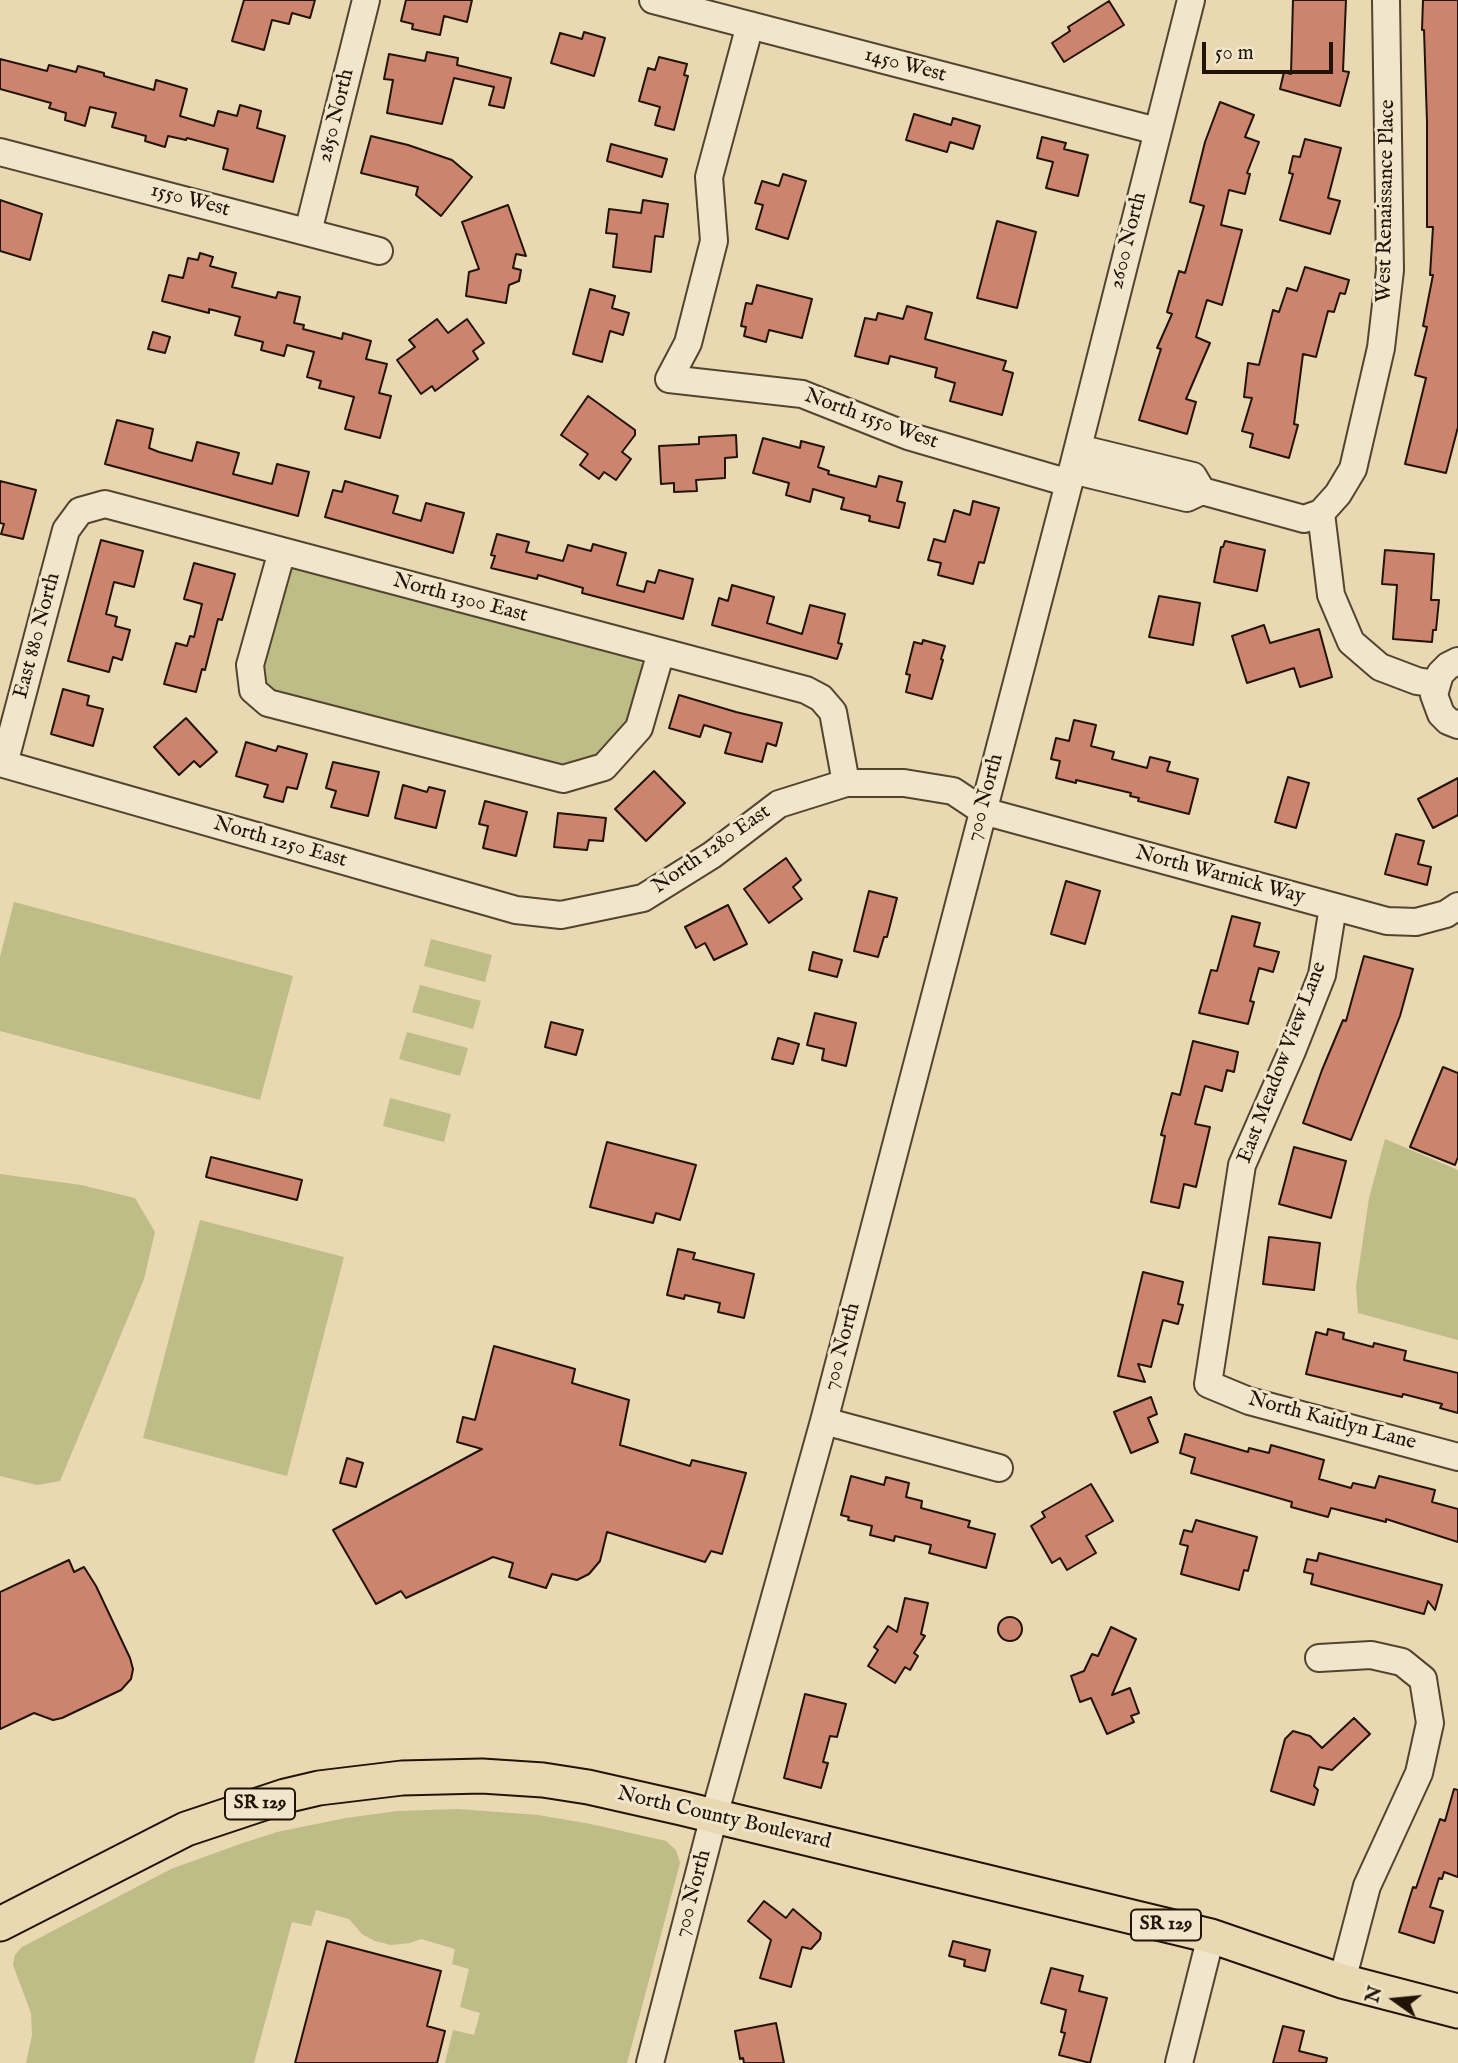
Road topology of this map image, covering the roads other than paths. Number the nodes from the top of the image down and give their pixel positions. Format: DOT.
graph roads {
  1 [pos="366,0"];
  2 [pos="653,0"];
  3 [pos="1191,0"];
  4 [pos="1386,0"];
  5 [pos="750,25"];
  6 [pos="1157,131"];
  7 [pos="0,152"];
  8 [pos="308,232"];
  9 [pos="379,251"];
  10 [pos="1073,467"];
  11 [pos="80,511"];
  12 [pos="1321,513"];
  13 [pos="282,551"];
  14 [pos="1030,630"];
  15 [pos="661,652"];
  16 [pos="1458,661"];
  17 [pos="1435,684"];
  18 [pos="1458,725"];
  19 [pos="2,764"];
  20 [pos="846,783"];
  21 [pos="983,811"];
  22 [pos="1458,906"];
  23 [pos="1333,907"];
  24 [pos="561,915"];
  25 [pos="1208,1384"];
  26 [pos="824,1421"];
  27 [pos="1458,1457"];
  28 [pos="999,1468"];
  29 [pos="1319,1658"];
  30 [pos="714,1816"];
  31 [pos="0,1924"];
  32 [pos="1211,1936"];
  33 [pos="1342,1981"];
  34 [pos="1458,2011"];
  35 [pos="650,2063"];
  36 [pos="1179,2063"];
  1 -- 8 [label="street, 2850 North"];
  2 -- 5 [label="street, 1450 West"];
  3 -- 6 [label="street, 2600 North"];
  4 -- 12 [label="street, West Renaissance Place"];
  5 -- 6 [label="street, 1450 West"];
  5 -- 10 [label="street, North 1550 West"];
  6 -- 10 [label="street, 2600 North"];
  7 -- 8 [label="street, 1550 West"];
  8 -- 9 [label="street, 1550 West"];
  10 -- 12 [label="street, North 1550 West"];
  10 -- 14 [label="street, 2600 North"];
  11 -- 13 [label="street, North 1300 East"];
  11 -- 19 [label="street, East 880 North"];
  12 -- 17 [label="street"];
  13 -- 15 [label="street, North 1300 East"];
  13 -- 15 [label="street"];
  14 -- 21 [label="street, 700 North"];
  15 -- 20 [label="street, North 1300 East"];
  16 -- 17 [label="street"];
  17 -- 18 [label="street"];
  19 -- 24 [label="street, North 1250 East"];
  20 -- 21 [label="street, North 1280 East"];
  20 -- 24 [label="street, North 1280 East"];
  21 -- 23 [label="street, North Warnick Way"];
  21 -- 26 [label="street, 700 North"];
  22 -- 23 [label="street, North Warnick Way"];
  23 -- 25 [label="street, East Meadow View Lane"];
  25 -- 27 [label="street, North Kaitlyn Lane"];
  26 -- 28 [label="street"];
  26 -- 30 [label="street, 700 North"];
  29 -- 33 [label="street"];
  30 -- 31 [label="main road, North County Boulevard / SR 129"];
  30 -- 32 [label="main road, North County Boulevard / SR 129"];
  30 -- 35 [label="street, 700 North"];
  32 -- 33 [label="main road, North County Boulevard / SR 129"];
  32 -- 36 [label="street"];
  33 -- 34 [label="main road, North County Boulevard / SR 129"];
}
